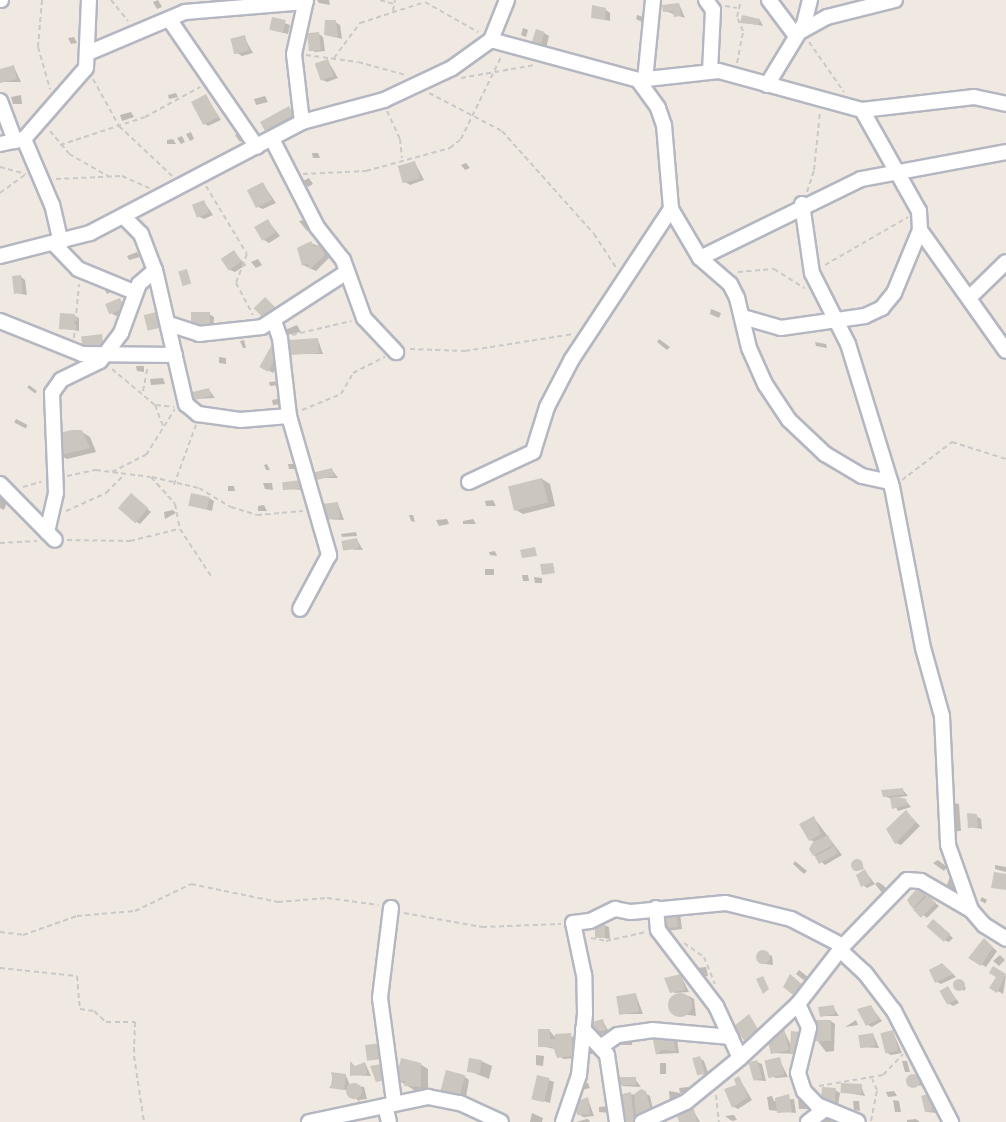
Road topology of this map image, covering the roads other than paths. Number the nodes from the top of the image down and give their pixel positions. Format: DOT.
graph roads {
  1 [pos="89,0"];
  2 [pos="507,0"];
  3 [pos="706,0"];
  4 [pos="769,0"];
  5 [pos="810,0"];
  6 [pos="895,0"];
  7 [pos="306,1"];
  8 [pos="648,2"];
  9 [pos="183,6"];
  10 [pos="169,19"];
  11 [pos="798,34"];
  12 [pos="491,40"];
  13 [pos="88,52"];
  14 [pos="710,71"];
  15 [pos="642,80"];
  16 [pos="767,85"];
  17 [pos="0,102"];
  18 [pos="1006,104"];
  19 [pos="857,107"];
  20 [pos="302,122"];
  21 [pos="272,139"];
  22 [pos="20,140"];
  23 [pos="0,145"];
  24 [pos="257,147"];
  25 [pos="1006,152"];
  26 [pos="900,172"];
  27 [pos="804,203"];
  28 [pos="671,209"];
  29 [pos="124,217"];
  30 [pos="920,230"];
  31 [pos="58,244"];
  32 [pos="0,256"];
  33 [pos="700,258"];
  34 [pos="1006,262"];
  35 [pos="155,270"];
  36 [pos="345,273"];
  37 [pos="134,292"];
  38 [pos="970,297"];
  39 [pos="745,318"];
  40 [pos="837,319"];
  41 [pos="0,321"];
  42 [pos="169,324"];
  43 [pos="268,324"];
  44 [pos="1006,351"];
  45 [pos="396,352"];
  46 [pos="176,355"];
  47 [pos="102,357"];
  48 [pos="289,416"];
  49 [pos="469,482"];
  50 [pos="891,485"];
  51 [pos="4,487"];
  52 [pos="300,609"];
  53 [pos="391,908"];
  54 [pos="656,908"];
  55 [pos="971,910"];
  56 [pos="1006,939"];
  57 [pos="841,948"];
  58 [pos="798,1004"];
  59 [pos="583,1029"];
  60 [pos="731,1037"];
  61 [pos="602,1046"];
  62 [pos="740,1058"];
  63 [pos="389,1104"];
  64 [pos="825,1109"];
  65 [pos="310,1122"];
  66 [pos="389,1122"];
  67 [pos="501,1122"];
  68 [pos="563,1122"];
  69 [pos="617,1122"];
  70 [pos="642,1122"];
  71 [pos="808,1122"];
  72 [pos="858,1122"];
  73 [pos="951,1122"];
  1 -- 13 [label="street"];
  2 -- 12 [label="street"];
  3 -- 14 [label="street"];
  4 -- 11 [label="street"];
  5 -- 11 [label="street"];
  6 -- 11 [label="street"];
  7 -- 9 [label="street"];
  7 -- 20 [label="street"];
  8 -- 15 [label="street"];
  9 -- 10 [label="street"];
  10 -- 13 [label="street"];
  10 -- 24 [label="street"];
  11 -- 16 [label="street"];
  12 -- 15 [label="street"];
  12 -- 20 [label="street"];
  13 -- 22 [label="street"];
  14 -- 15 [label="street"];
  14 -- 16 [label="street"];
  15 -- 28 [label="street"];
  16 -- 19 [label="street"];
  17 -- 22 [label="street"];
  18 -- 19 [label="street"];
  19 -- 26 [label="street"];
  20 -- 21 [label="street"];
  21 -- 24 [label="street"];
  21 -- 36 [label="street"];
  22 -- 23 [label="street"];
  22 -- 31 [label="street"];
  24 -- 29 [label="street"];
  25 -- 26 [label="street"];
  26 -- 27 [label="street"];
  26 -- 30 [label="street"];
  27 -- 33 [label="street"];
  27 -- 40 [label="street"];
  28 -- 33 [label="street"];
  28 -- 49 [label="street"];
  29 -- 31 [label="street"];
  29 -- 35 [label="street"];
  30 -- 38 [label="street"];
  30 -- 40 [label="street"];
  31 -- 32 [label="street"];
  31 -- 37 [label="street"];
  33 -- 39 [label="street"];
  34 -- 38 [label="street"];
  35 -- 37 [label="street"];
  35 -- 42 [label="street"];
  36 -- 43 [label="street"];
  36 -- 45 [label="street"];
  37 -- 47 [label="street"];
  38 -- 44 [label="street"];
  39 -- 40 [label="street"];
  39 -- 50 [label="street"];
  40 -- 50 [label="street"];
  41 -- 47 [label="street"];
  42 -- 43 [label="street"];
  42 -- 46 [label="street"];
  43 -- 48 [label="street"];
  46 -- 47 [label="street"];
  46 -- 48 [label="street"];
  47 -- 51 [label="street"];
  48 -- 52 [label="street"];
  50 -- 55 [label="street"];
  53 -- 63 [label="street"];
  54 -- 57 [label="street"];
  54 -- 59 [label="street"];
  54 -- 60 [label="street"];
  55 -- 56 [label="street"];
  55 -- 57 [label="street"];
  57 -- 58 [label="street"];
  57 -- 73 [label="street"];
  58 -- 62 [label="street"];
  58 -- 64 [label="street"];
  59 -- 61 [label="street"];
  59 -- 68 [label="street"];
  60 -- 61 [label="street"];
  60 -- 62 [label="street"];
  61 -- 69 [label="street"];
  62 -- 70 [label="street"];
  63 -- 65 [label="street"];
  63 -- 66 [label="street"];
  63 -- 67 [label="street"];
  64 -- 71 [label="street"];
  64 -- 72 [label="street"];
}
